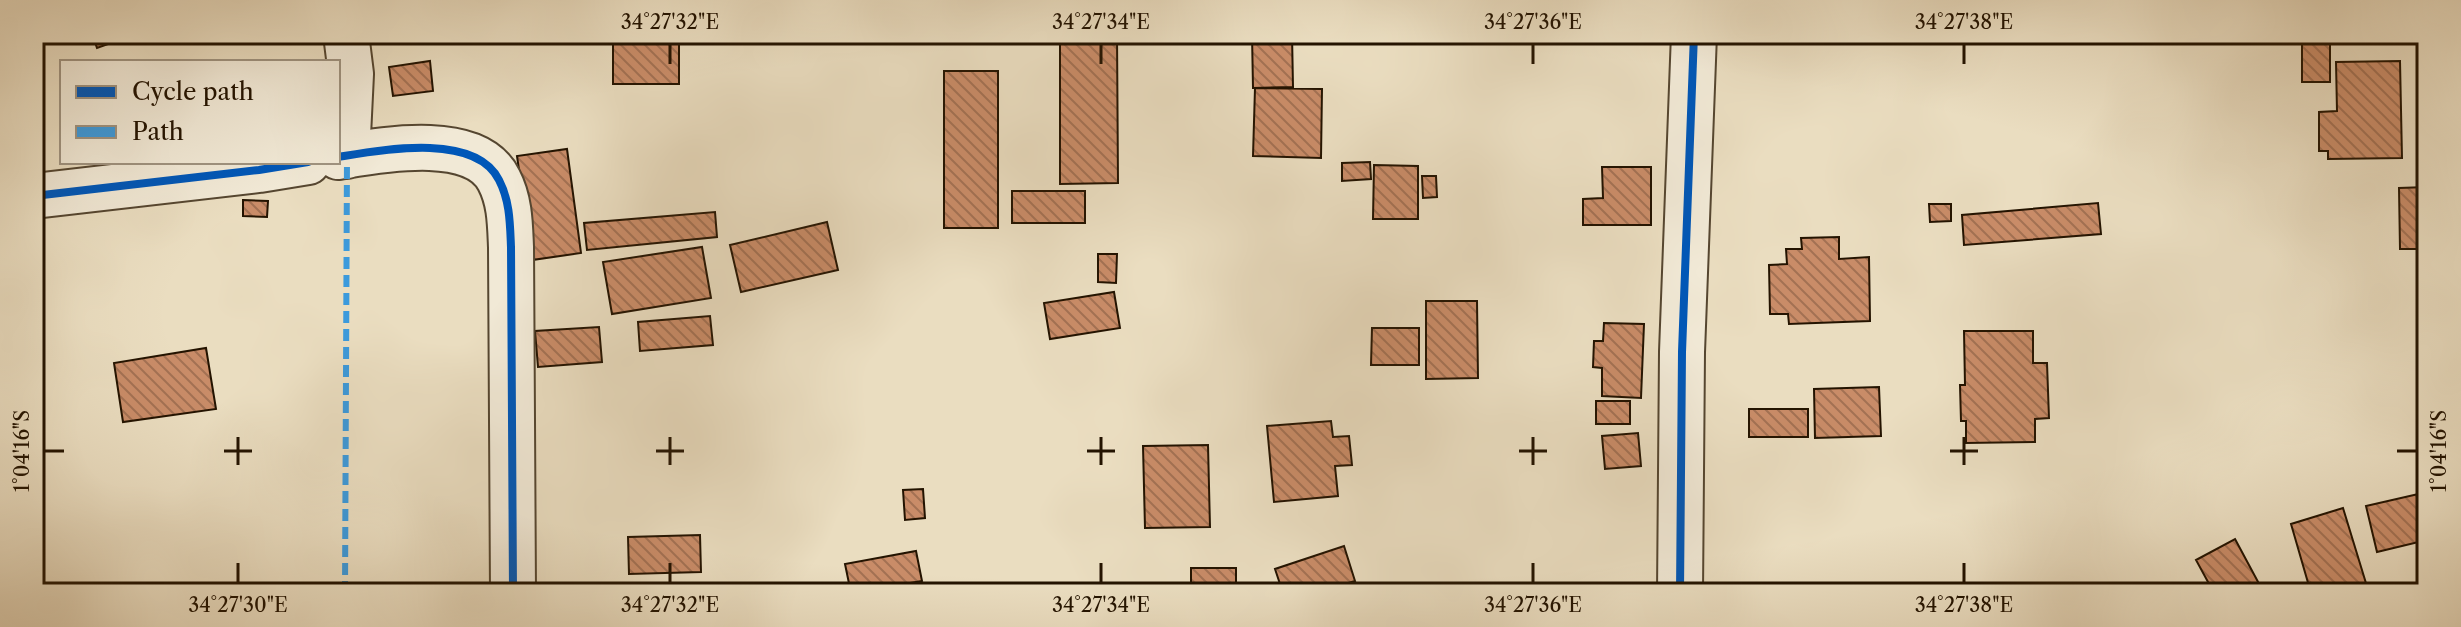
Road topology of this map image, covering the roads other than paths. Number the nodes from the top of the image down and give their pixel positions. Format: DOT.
graph roads {
  1 [pos="346,34"];
  2 [pos="1694,34"];
  3 [pos="340,120"];
  4 [pos="340,157"];
  5 [pos="295,164"];
  6 [pos="34,196"];
  7 [pos="513,593"];
  8 [pos="1680,593"];
  1 -- 3 [label="street"];
  2 -- 8 [label="street"];
  4 -- 7 [label="street"];
  5 -- 6 [label="street"];
}
